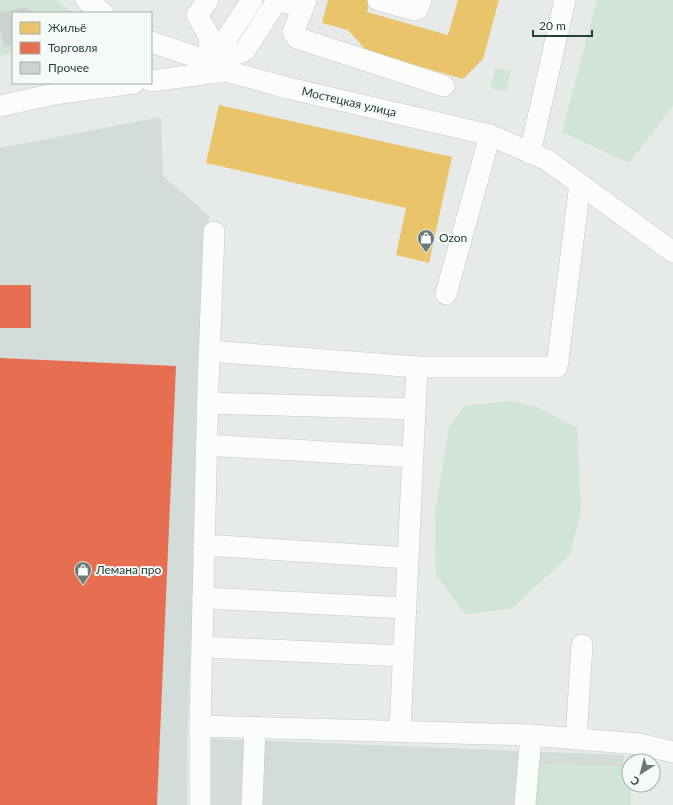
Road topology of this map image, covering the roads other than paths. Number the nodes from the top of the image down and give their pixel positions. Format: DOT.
graph roads {
  1 [pos="86,0"];
  2 [pos="208,0"];
  3 [pos="252,0"];
  4 [pos="378,0"];
  5 [pos="421,0"];
  6 [pos="565,0"];
  7 [pos="304,4"];
  8 [pos="103,12"];
  9 [pos="152,42"];
  10 [pos="218,62"];
  11 [pos="152,81"];
  12 [pos="127,84"];
  13 [pos="444,86"];
  14 [pos="0,106"];
  15 [pos="490,135"];
  16 [pos="538,156"];
  17 [pos="580,184"];
  18 [pos="214,232"];
  19 [pos="673,252"];
  20 [pos="446,294"];
  21 [pos="209,351"];
  22 [pos="417,367"];
  23 [pos="207,403"];
  24 [pos="415,409"];
  25 [pos="206,445"];
  26 [pos="413,457"];
  27 [pos="204,545"];
  28 [pos="408,558"];
  29 [pos="203,598"];
  30 [pos="406,608"];
  31 [pos="582,645"];
  32 [pos="202,647"];
  33 [pos="403,656"];
  34 [pos="200,726"];
  35 [pos="255,727"];
  36 [pos="400,731"];
  37 [pos="531,735"];
  38 [pos="576,739"];
  39 [pos="673,752"];
  40 [pos="525,803"];
  41 [pos="200,805"];
  42 [pos="252,805"];
  1 -- 8 [label="street"];
  2 -- 10 [label="street"];
  3 -- 10 [label="street"];
  4 -- 5 [label="street"];
  6 -- 16 [label="street"];
  7 -- 10 [label="street"];
  7 -- 13 [label="street"];
  9 -- 10 [label="street, Мостецкая улица"];
  10 -- 11 [label="street"];
  10 -- 15 [label="street, Мостецкая улица"];
  12 -- 14 [label="street"];
  15 -- 16 [label="street, Мостецкая улица"];
  15 -- 20 [label="street"];
  16 -- 17 [label="street, Мостецкая улица"];
  17 -- 19 [label="street, Мостецкая улица"];
  17 -- 22 [label="street"];
  18 -- 21 [label="street"];
  21 -- 22 [label="street"];
  21 -- 23 [label="street"];
  22 -- 24 [label="street"];
  23 -- 24 [label="street"];
  23 -- 25 [label="street"];
  24 -- 26 [label="street"];
  25 -- 26 [label="street"];
  25 -- 27 [label="street"];
  26 -- 28 [label="street"];
  27 -- 28 [label="street"];
  27 -- 29 [label="street"];
  28 -- 30 [label="street"];
  29 -- 30 [label="street"];
  29 -- 32 [label="street"];
  30 -- 33 [label="street"];
  31 -- 38 [label="street"];
  32 -- 33 [label="street"];
  32 -- 34 [label="street"];
  33 -- 36 [label="street"];
  34 -- 35 [label="street"];
  34 -- 41 [label="street"];
  35 -- 36 [label="street"];
  35 -- 42 [label="street"];
  36 -- 37 [label="street"];
  37 -- 38 [label="street"];
  37 -- 40 [label="street"];
  38 -- 39 [label="street"];
}
